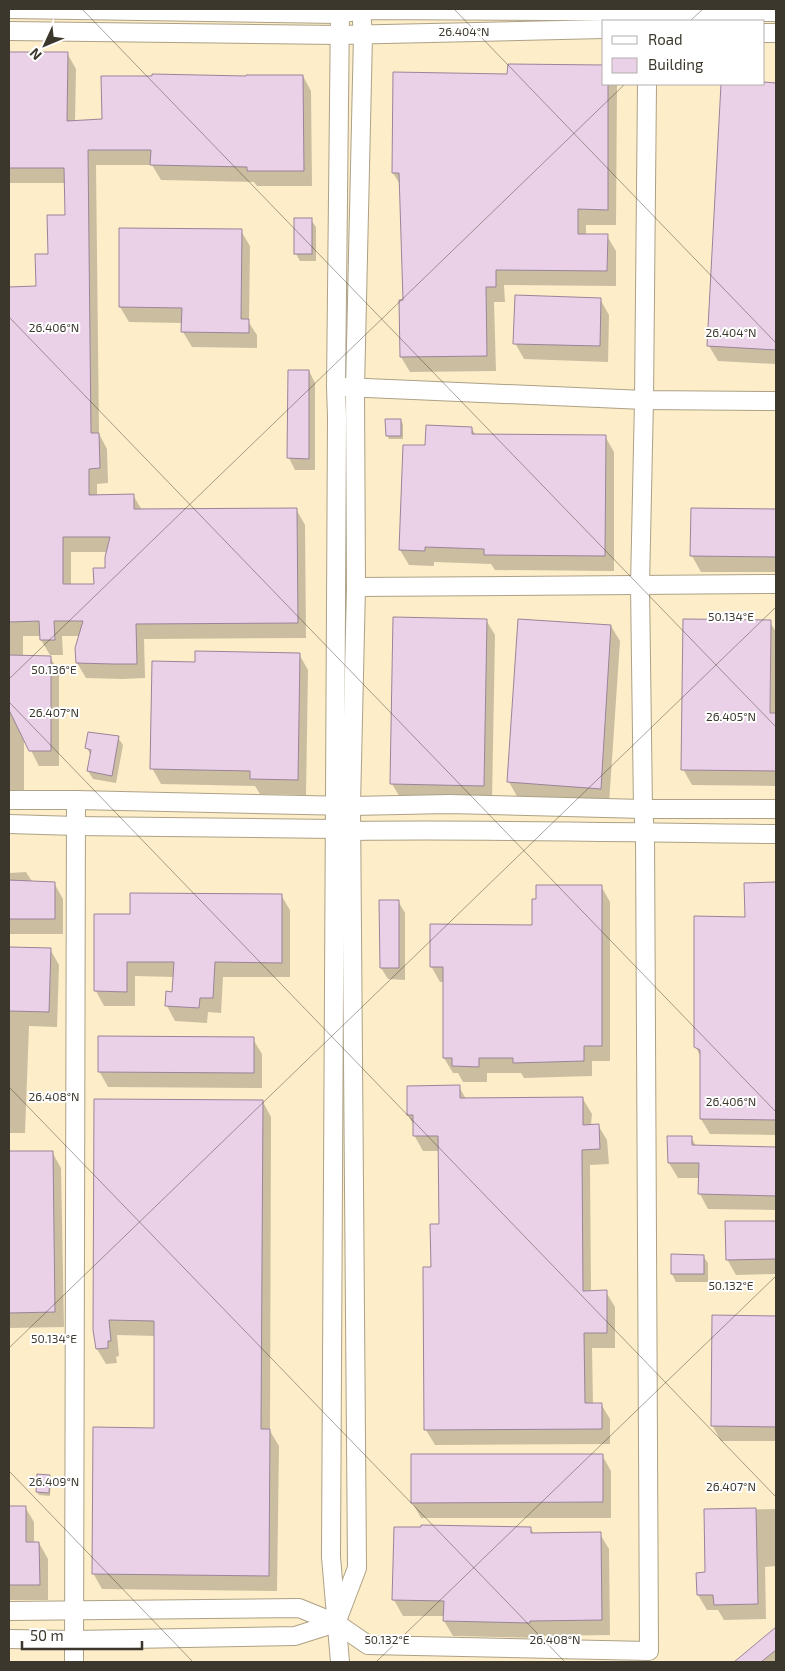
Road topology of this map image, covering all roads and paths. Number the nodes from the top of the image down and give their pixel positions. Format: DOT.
graph roads {
  1 [pos="9,9"];
  2 [pos="78,10"];
  3 [pos="361,10"];
  4 [pos="340,11"];
  5 [pos="776,12"];
  6 [pos="650,16"];
  7 [pos="602,29"];
  8 [pos="9,31"];
  9 [pos="76,32"];
  10 [pos="339,35"];
  11 [pos="363,35"];
  12 [pos="647,85"];
  13 [pos="336,386"];
  14 [pos="355,388"];
  15 [pos="644,400"];
  16 [pos="776,401"];
  17 [pos="776,584"];
  18 [pos="640,586"];
  19 [pos="356,587"];
  20 [pos="9,800"];
  21 [pos="76,800"];
  22 [pos="449,804"];
  23 [pos="343,805"];
  24 [pos="643,809"];
  25 [pos="776,809"];
  26 [pos="9,824"];
  27 [pos="76,826"];
  28 [pos="344,830"];
  29 [pos="459,830"];
  30 [pos="644,833"];
  31 [pos="776,834"];
  32 [pos="74,1610"];
  33 [pos="9,1611"];
  34 [pos="336,1623"];
  35 [pos="9,1639"];
  36 [pos="74,1640"];
  37 [pos="74,1662"];
  38 [pos="340,1662"];
  1 -- 2 [label="street"];
  2 -- 4 [label="street"];
  2 -- 9 [label="street"];
  3 -- 4 [label="street"];
  3 -- 6 [label="street"];
  3 -- 11 [label="street"];
  4 -- 10 [label="street"];
  5 -- 6 [label="street"];
  7 -- 11 [label="street"];
  8 -- 9 [label="street"];
  9 -- 10 [label="street"];
  10 -- 11 [label="street"];
  10 -- 13 [label="street"];
  11 -- 14 [label="street"];
  12 -- 15 [label="street"];
  13 -- 14 [label="street"];
  13 -- 23 [label="street"];
  14 -- 15 [label="street"];
  14 -- 19 [label="street"];
  15 -- 16 [label="street"];
  15 -- 18 [label="street"];
  17 -- 18 [label="street"];
  18 -- 19 [label="street"];
  18 -- 24 [label="street"];
  19 -- 23 [label="street"];
  20 -- 21 [label="street"];
  21 -- 23 [label="street"];
  21 -- 27 [label="street"];
  22 -- 23 [label="street"];
  22 -- 24 [label="street"];
  22 -- 29 [label="street"];
  23 -- 28 [label="street"];
  24 -- 25 [label="street"];
  24 -- 30 [label="street"];
  26 -- 27 [label="street"];
  27 -- 28 [label="street"];
  27 -- 32 [label="street"];
  28 -- 29 [label="street"];
  28 -- 34 [label="street"];
  28 -- 34 [label="street"];
  29 -- 30 [label="street"];
  30 -- 31 [label="street"];
  30 -- 34 [label="street"];
  32 -- 33 [label="street"];
  32 -- 34 [label="street"];
  32 -- 36 [label="street"];
  34 -- 36 [label="street"];
  34 -- 38 [label="street"];
  35 -- 36 [label="street"];
  36 -- 37 [label="street"];
}
